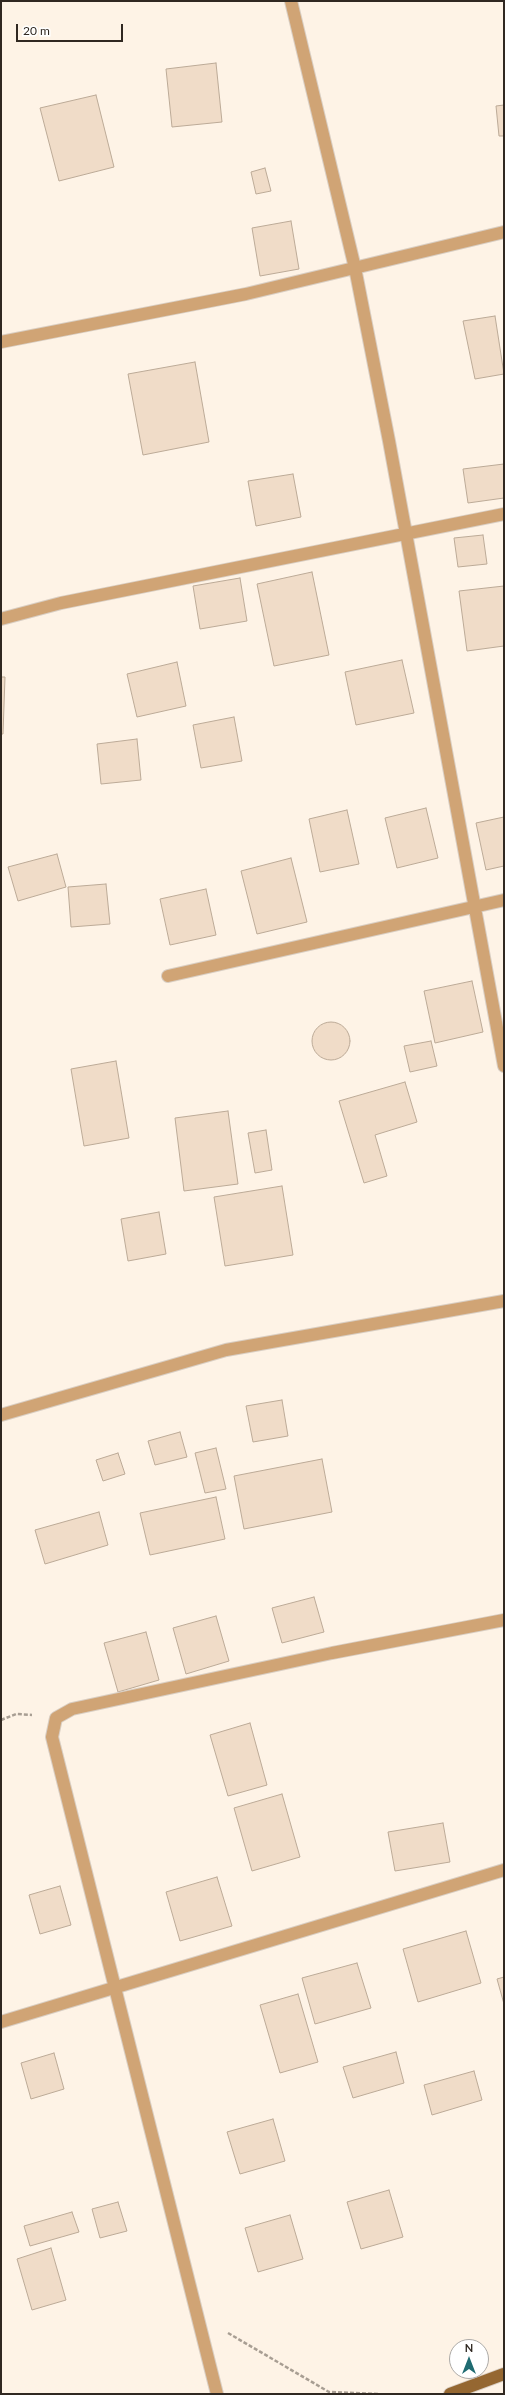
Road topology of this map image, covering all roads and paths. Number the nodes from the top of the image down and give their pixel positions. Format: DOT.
graph roads {
  1 [pos="291,1"];
  2 [pos="504,232"];
  3 [pos="355,268"];
  4 [pos="1,342"];
  5 [pos="504,514"];
  6 [pos="406,533"];
  7 [pos="1,619"];
  8 [pos="504,900"];
  9 [pos="474,908"];
  10 [pos="168,976"];
  11 [pos="504,1066"];
  12 [pos="504,1301"];
  13 [pos="1,1415"];
  14 [pos="504,1620"];
  15 [pos="56,1718"];
  16 [pos="1,1720"];
  17 [pos="504,1870"];
  18 [pos="115,1989"];
  19 [pos="1,2022"];
  20 [pos="198,2317"];
  21 [pos="504,2374"];
  22 [pos="217,2394"];
  23 [pos="378,2394"];
  24 [pos="450,2394"];
  1 -- 3 [label="street"];
  2 -- 3 [label="street"];
  3 -- 4 [label="street"];
  3 -- 6 [label="street"];
  5 -- 6 [label="street"];
  6 -- 7 [label="street"];
  6 -- 9 [label="street"];
  8 -- 9 [label="street"];
  9 -- 10 [label="street"];
  9 -- 11 [label="street"];
  12 -- 13 [label="street"];
  14 -- 15 [label="street"];
  15 -- 16 [label="path"];
  15 -- 18 [label="street"];
  17 -- 18 [label="street"];
  18 -- 19 [label="street"];
  18 -- 20 [label="street"];
  20 -- 22 [label="street"];
  20 -- 23 [label="path"];
  21 -- 24 [label="main road"];
}
